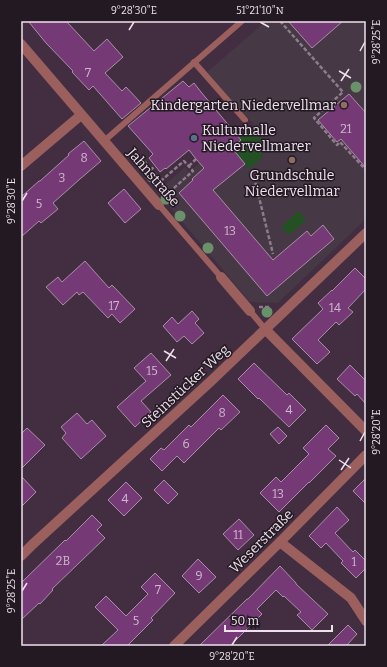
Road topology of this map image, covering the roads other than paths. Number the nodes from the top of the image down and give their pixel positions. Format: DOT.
graph roads {
  1 [pos="242,21"];
  2 [pos="21,44"];
  3 [pos="194,62"];
  4 [pos="81,115"];
  5 [pos="245,120"];
  6 [pos="104,141"];
  7 [pos="21,166"];
  8 [pos="161,202"];
  9 [pos="366,233"];
  10 [pos="221,277"];
  11 [pos="248,309"];
  12 [pos="265,329"];
  13 [pos="366,431"];
  14 [pos="366,455"];
  15 [pos="280,542"];
  16 [pos="21,556"];
  17 [pos="366,621"];
  18 [pos="174,646"];
  1 -- 3 [label="lane"];
  2 -- 4 [label="street, Jahnstraße"];
  3 -- 5 [label="lane"];
  3 -- 6 [label="lane"];
  4 -- 6 [label="street, Jahnstraße"];
  4 -- 7 [label="street"];
  6 -- 8 [label="street, Jahnstraße"];
  8 -- 10 [label="lane, Jahnstraße"];
  9 -- 12 [label="street, Steinstücker Weg"];
  10 -- 11 [label="street, Jahnstraße"];
  11 -- 12 [label="lane, Jahnstraße"];
  12 -- 13 [label="street"];
  12 -- 16 [label="street, Steinstücker Weg"];
  14 -- 15 [label="street, Weserstraße"];
  15 -- 17 [label="street"];
  15 -- 18 [label="street, Weserstraße"];
}
